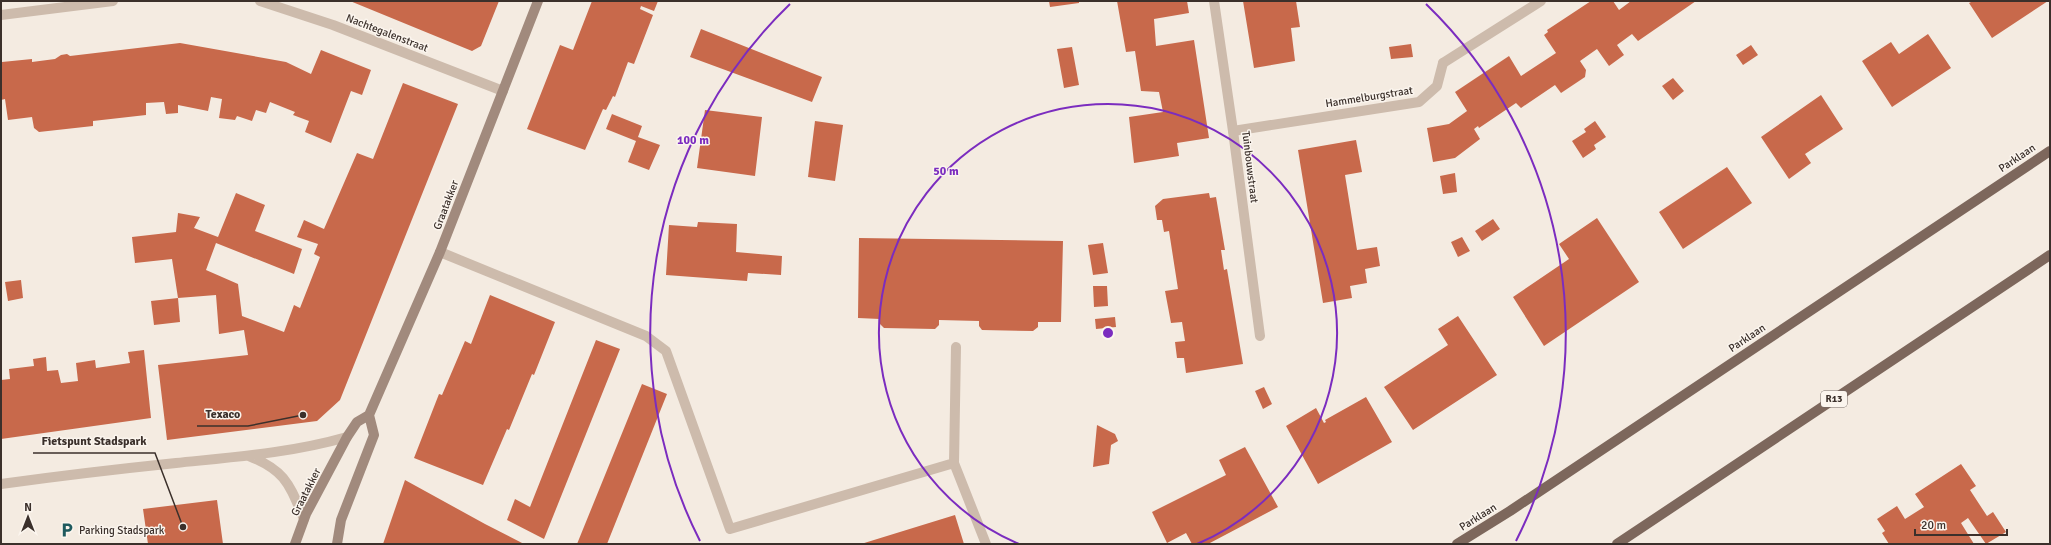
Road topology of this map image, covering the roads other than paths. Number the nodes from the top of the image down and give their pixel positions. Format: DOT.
graph roads {
  1 [pos="113,1"];
  2 [pos="260,1"];
  3 [pos="538,1"];
  4 [pos="1214,1"];
  5 [pos="1541,1"];
  6 [pos="1,15"];
  7 [pos="503,91"];
  8 [pos="1233,131"];
  9 [pos="2050,151"];
  10 [pos="440,252"];
  11 [pos="2050,254"];
  12 [pos="1260,336"];
  13 [pos="956,347"];
  14 [pos="370,415"];
  15 [pos="347,437"];
  16 [pos="249,456"];
  17 [pos="954,464"];
  18 [pos="1,484"];
  19 [pos="304,519"];
  20 [pos="295,544"];
  21 [pos="337,544"];
  22 [pos="986,544"];
  23 [pos="1457,544"];
  24 [pos="1617,544"];
  1 -- 6 [label="street"];
  2 -- 7 [label="street, Nachtegalenstraat"];
  3 -- 7 [label="street, Graatakker"];
  4 -- 8 [label="street, Tuinbouwstraat"];
  5 -- 8 [label="street, Hammelburgstraat"];
  7 -- 10 [label="street, Graatakker"];
  8 -- 12 [label="street, Tuinbouwstraat"];
  9 -- 23 [label="main road, Parklaan"];
  10 -- 14 [label="street, Graatakker"];
  10 -- 17 [label="street"];
  11 -- 24 [label="main road, R13"];
  13 -- 17 [label="street"];
  14 -- 15 [label="street, Graatakker"];
  14 -- 21 [label="street"];
  15 -- 16 [label="street"];
  15 -- 19 [label="street, Graatakker"];
  16 -- 18 [label="street"];
  16 -- 19 [label="street"];
  17 -- 22 [label="street"];
  19 -- 20 [label="street, Graatakker"];
}
